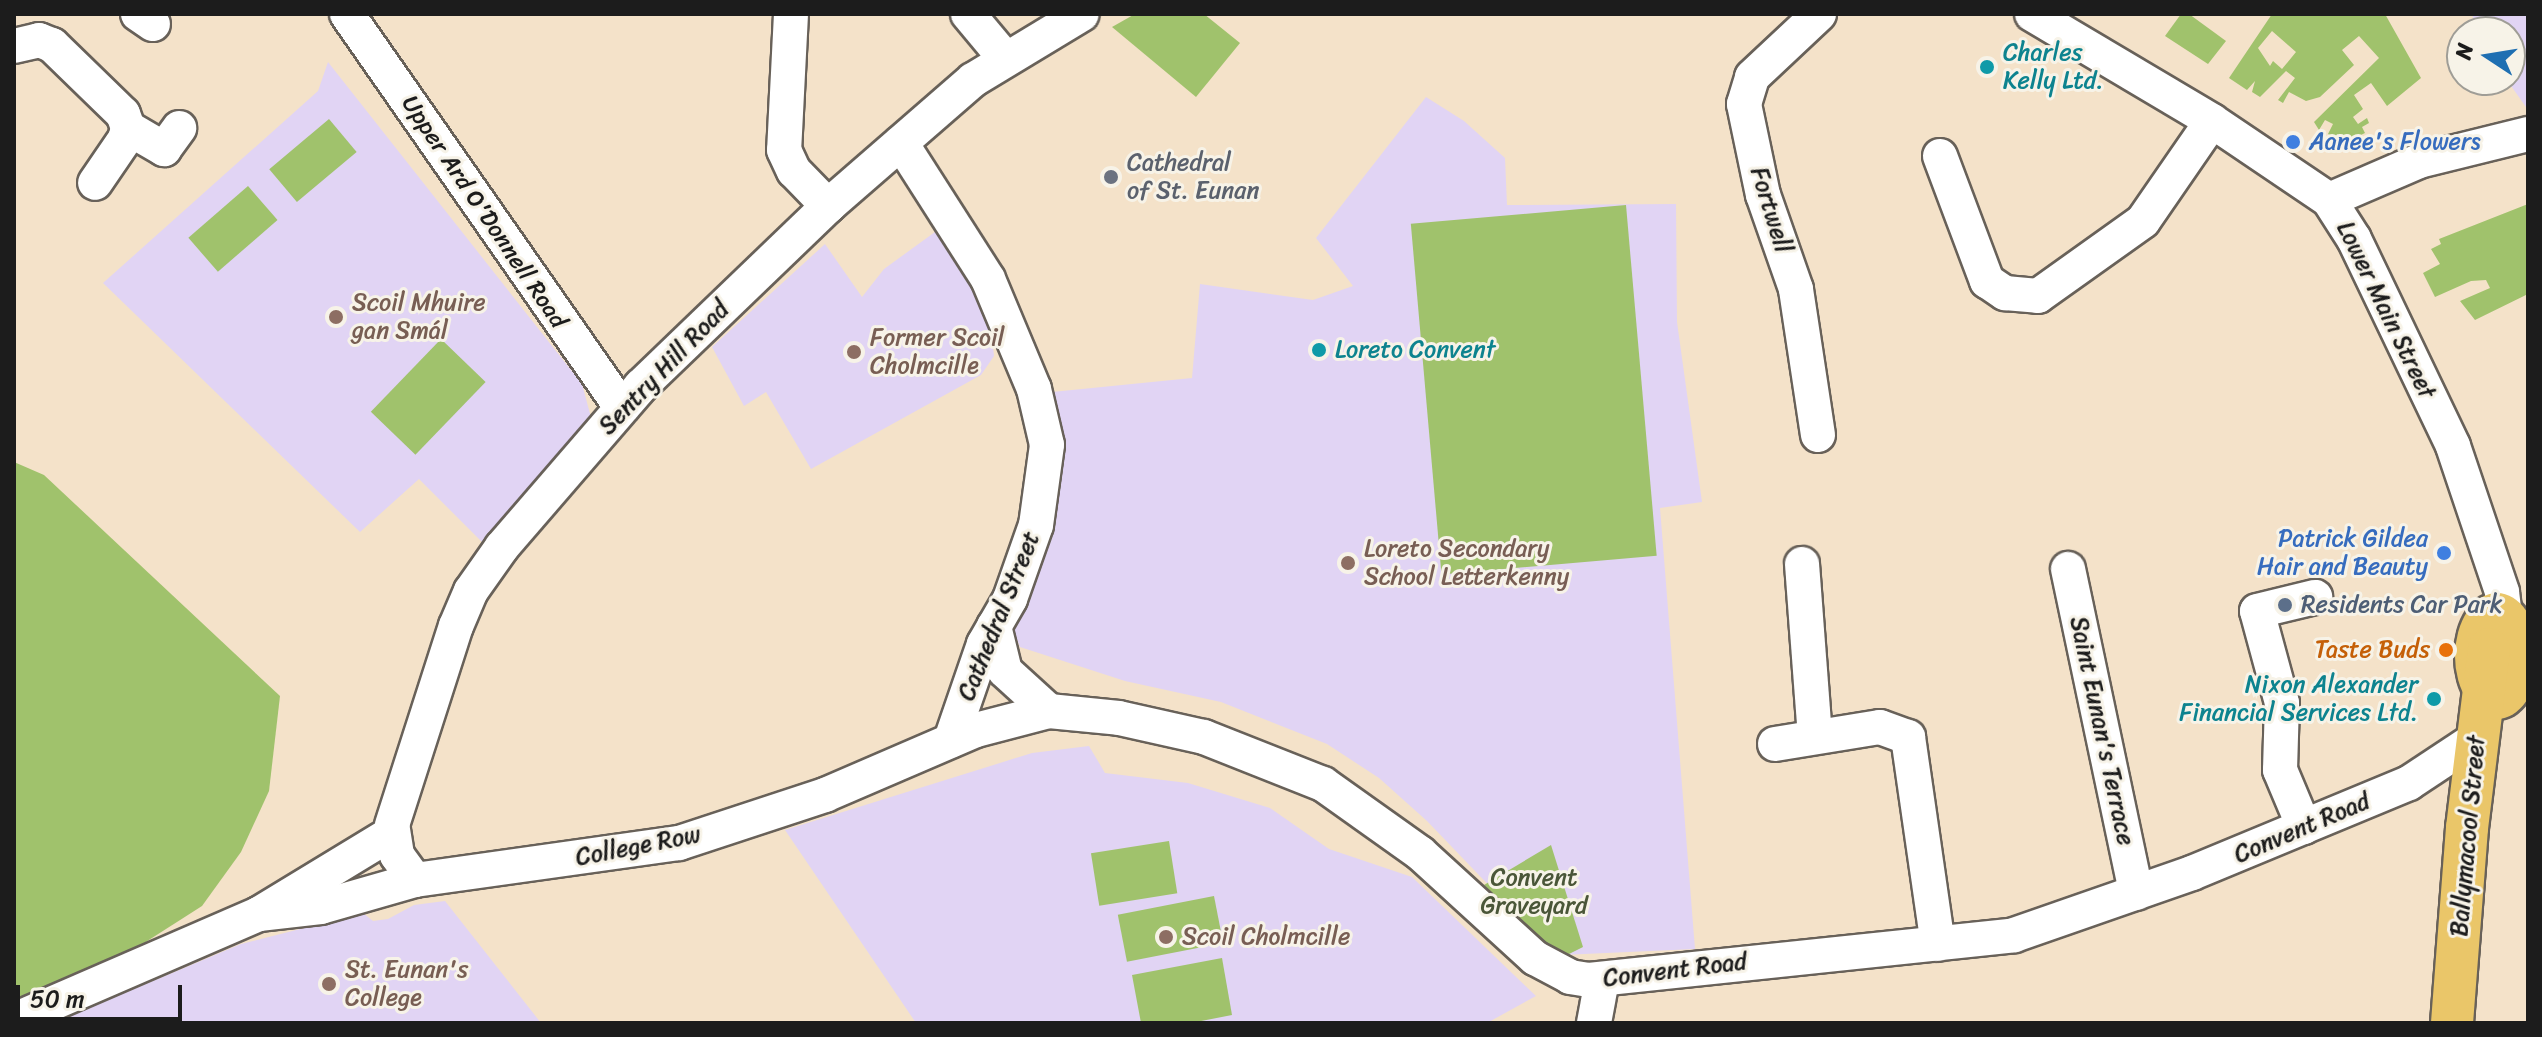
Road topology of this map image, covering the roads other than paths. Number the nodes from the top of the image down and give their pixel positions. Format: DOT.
graph roads {
  1 [pos="791,14"];
  2 [pos="968,14"];
  3 [pos="1082,14"];
  4 [pos="1819,14"];
  5 [pos="2032,14"];
  6 [pos="350,16"];
  7 [pos="14,46"];
  8 [pos="1004,57"];
  9 [pos="2212,121"];
  10 [pos="128,128"];
  11 [pos="179,128"];
  12 [pos="2528,134"];
  13 [pos="901,143"];
  14 [pos="1940,156"];
  15 [pos="95,183"];
  16 [pos="2329,200"];
  17 [pos="828,206"];
  18 [pos="622,408"];
  19 [pos="1818,435"];
  20 [pos="1802,564"];
  21 [pos="2068,569"];
  22 [pos="2315,597"];
  23 [pos="994,626"];
  24 [pos="2508,628"];
  25 [pos="1049,711"];
  26 [pos="1815,735"];
  27 [pos="2477,738"];
  28 [pos="951,740"];
  29 [pos="1775,744"];
  30 [pos="2409,783"];
  31 [pos="2472,788"];
  32 [pos="2304,827"];
  33 [pos="392,833"];
  34 [pos="415,880"];
  35 [pos="2136,893"];
  36 [pos="259,914"];
  37 [pos="1938,944"];
  38 [pos="1602,980"];
  39 [pos="14,1020"];
  40 [pos="1594,1023"];
  41 [pos="2452,1023"];
  1 -- 17 [label="street"];
  2 -- 8 [label="street"];
  3 -- 8 [label="street, Sentry Hill Road"];
  4 -- 19 [label="street, Fortwell"];
  5 -- 9 [label="street, Lower Main Street"];
  6 -- 18 [label="street, Upper Ard O'Donnell Road"];
  7 -- 10 [label="street"];
  8 -- 13 [label="street, Sentry Hill Road"];
  9 -- 14 [label="street"];
  9 -- 16 [label="street, Lower Main Street"];
  10 -- 11 [label="street"];
  10 -- 15 [label="street"];
  12 -- 16 [label="street"];
  13 -- 17 [label="street, Sentry Hill Road"];
  13 -- 23 [label="street, Cathedral Street"];
  16 -- 24 [label="street, Lower Main Street"];
  17 -- 18 [label="street, Sentry Hill Road"];
  18 -- 33 [label="street, Sentry Hill Road"];
  20 -- 26 [label="street"];
  21 -- 35 [label="street, Saint Eunan's Terrace"];
  22 -- 32 [label="street"];
  23 -- 25 [label="street"];
  23 -- 28 [label="street, Cathedral Street"];
  24 -- 27 [label="main road, Ballymacool Street"];
  25 -- 28 [label="street, College Row"];
  25 -- 38 [label="street, Convent Road"];
  26 -- 29 [label="street"];
  26 -- 37 [label="street"];
  27 -- 30 [label="street, Convent Road"];
  27 -- 31 [label="main road, Ballymacool Street"];
  28 -- 34 [label="street, College Row"];
  30 -- 31 [label="street"];
  30 -- 32 [label="street, Convent Road"];
  31 -- 41 [label="main road, Ballymacool Street"];
  32 -- 35 [label="street, Convent Road"];
  33 -- 34 [label="street"];
  33 -- 36 [label="street, College Row"];
  34 -- 36 [label="street, College Row"];
  35 -- 37 [label="street, Convent Road"];
  36 -- 39 [label="street, College Row"];
  37 -- 38 [label="street, Convent Road"];
  38 -- 40 [label="street"];
}
